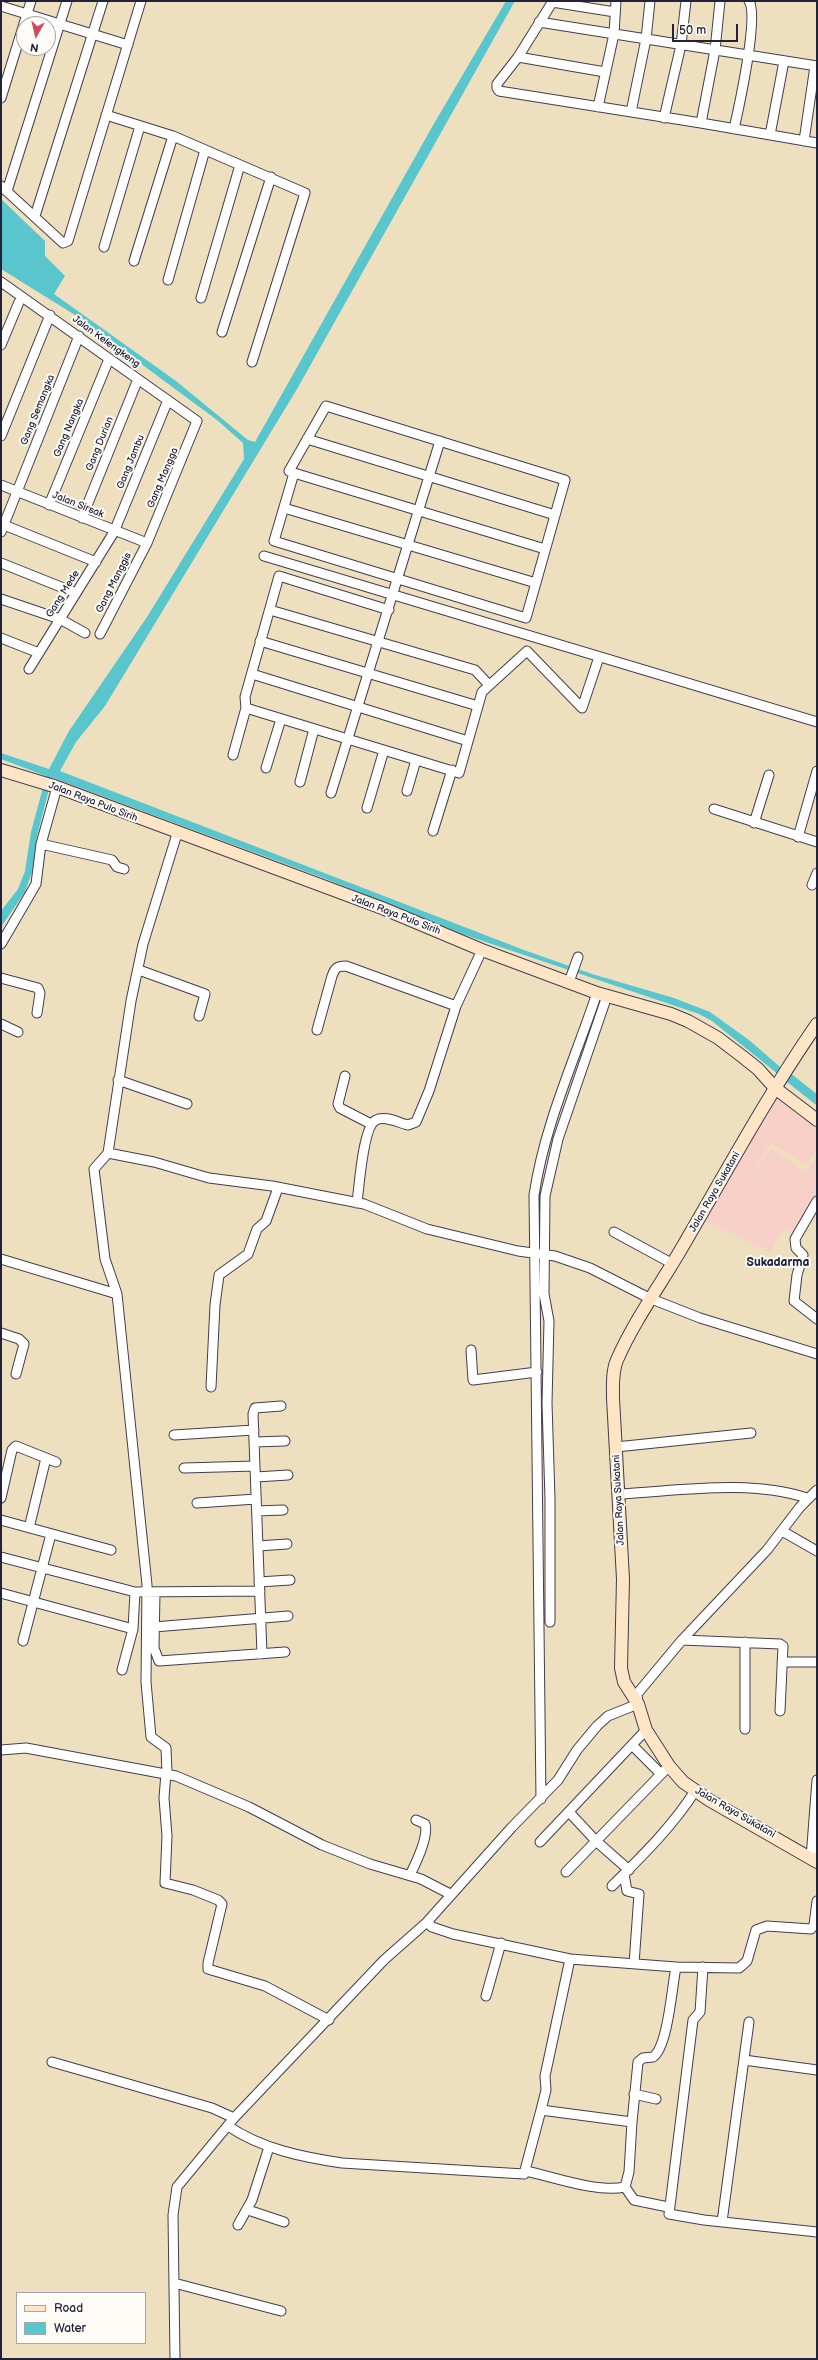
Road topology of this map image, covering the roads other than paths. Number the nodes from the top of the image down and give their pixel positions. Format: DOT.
graph roads {
  1 [pos="31,1"];
  2 [pos="68,1"];
  3 [pos="103,1"];
  4 [pos="141,1"];
  5 [pos="552,1"];
  6 [pos="616,1"];
  7 [pos="650,1"];
  8 [pos="686,1"];
  9 [pos="720,1"];
  10 [pos="749,1"];
  11 [pos="1,6"];
  12 [pos="615,12"];
  13 [pos="27,13"];
  14 [pos="539,22"];
  15 [pos="60,24"];
  16 [pos="92,34"];
  17 [pos="614,34"];
  18 [pos="646,40"];
  19 [pos="128,45"];
  20 [pos="681,45"];
  21 [pos="715,50"];
  22 [pos="748,56"];
  23 [pos="518,57"];
  24 [pos="784,61"];
  25 [pos="816,66"];
  26 [pos="605,72"];
  27 [pos="1,98"];
  28 [pos="813,103"];
  29 [pos="598,107"];
  30 [pos="631,112"];
  31 [pos="106,115"];
  32 [pos="664,118"];
  33 [pos="701,123"];
  34 [pos="140,126"];
  35 [pos="734,129"];
  36 [pos="770,135"];
  37 [pos="173,136"];
  38 [pos="804,141"];
  39 [pos="817,143"];
  40 [pos="205,150"];
  41 [pos="240,165"];
  42 [pos="271,177"];
  43 [pos="4,189"];
  44 [pos="35,216"];
  45 [pos="104,247"];
  46 [pos="134,261"];
  47 [pos="168,280"];
  48 [pos="1,282"];
  49 [pos="201,298"];
  50 [pos="19,302"];
  51 [pos="50,315"];
  52 [pos="222,332"];
  53 [pos="79,336"];
  54 [pos="1,345"];
  55 [pos="109,359"];
  56 [pos="252,362"];
  57 [pos="138,379"];
  58 [pos="168,400"];
  59 [pos="197,420"];
  60 [pos="1,436"];
  61 [pos="307,439"];
  62 [pos="440,441"];
  63 [pos="294,473"];
  64 [pos="429,477"];
  65 [pos="1,485"];
  66 [pos="17,492"];
  67 [pos="49,505"];
  68 [pos="284,508"];
  69 [pos="419,511"];
  70 [pos="555,515"];
  71 [pos="82,518"];
  72 [pos="2,528"];
  73 [pos="114,532"];
  74 [pos="147,543"];
  75 [pos="408,545"];
  76 [pos="545,549"];
  77 [pos="264,556"];
  78 [pos="96,562"];
  79 [pos="1,563"];
  80 [pos="399,578"];
  81 [pos="536,583"];
  82 [pos="76,593"];
  83 [pos="394,595"];
  84 [pos="1,599"];
  85 [pos="270,610"];
  86 [pos="389,610"];
  87 [pos="60,619"];
  88 [pos="85,633"];
  89 [pos="100,634"];
  90 [pos="1,638"];
  91 [pos="260,641"];
  92 [pos="379,642"];
  93 [pos="39,653"];
  94 [pos="599,657"];
  95 [pos="29,669"];
  96 [pos="252,674"];
  97 [pos="369,674"];
  98 [pos="489,685"];
  99 [pos="478,706"];
  100 [pos="358,707"];
  101 [pos="246,708"];
  102 [pos="281,719"];
  103 [pos="817,722"];
  104 [pos="314,729"];
  105 [pos="348,739"];
  106 [pos="468,740"];
  107 [pos="384,750"];
  108 [pos="234,755"];
  109 [pos="416,760"];
  110 [pos="266,768"];
  111 [pos="1,770"];
  112 [pos="452,770"];
  113 [pos="817,771"];
  114 [pos="769,775"];
  115 [pos="300,782"];
  116 [pos="50,785"];
  117 [pos="407,791"];
  118 [pos="331,793"];
  119 [pos="367,808"];
  120 [pos="714,809"];
  121 [pos="754,823"];
  122 [pos="433,831"];
  123 [pos="177,834"];
  124 [pos="798,837"];
  125 [pos="817,842"];
  126 [pos="41,844"];
  127 [pos="124,869"];
  128 [pos="817,873"];
  129 [pos="812,885"];
  130 [pos="5,928"];
  131 [pos="1,944"];
  132 [pos="482,950"];
  133 [pos="576,961"];
  134 [pos="139,970"];
  135 [pos="1,978"];
  136 [pos="570,979"];
  137 [pos="602,994"];
  138 [pos="456,1006"];
  139 [pos="37,1013"];
  140 [pos="199,1016"];
  141 [pos="1,1024"];
  142 [pos="817,1024"];
  143 [pos="316,1030"];
  144 [pos="18,1032"];
  145 [pos="580,1074"];
  146 [pos="345,1076"];
  147 [pos="567,1077"];
  148 [pos="118,1080"];
  149 [pos="778,1083"];
  150 [pos="559,1096"];
  151 [pos="571,1098"];
  152 [pos="187,1104"];
  153 [pos="817,1120"];
  154 [pos="371,1124"];
  155 [pos="108,1153"];
  156 [pos="538,1172"];
  157 [pos="549,1174"];
  158 [pos="278,1188"];
  159 [pos="817,1201"];
  160 [pos="357,1203"];
  161 [pos="614,1232"];
  162 [pos="531,1252"];
  163 [pos="545,1254"];
  164 [pos="1,1259"];
  165 [pos="673,1264"];
  166 [pos="117,1294"];
  167 [pos="649,1298"];
  168 [pos="817,1319"];
  169 [pos="1,1333"];
  170 [pos="471,1350"];
  171 [pos="817,1354"];
  172 [pos="537,1372"];
  173 [pos="16,1374"];
  174 [pos="211,1387"];
  175 [pos="281,1406"];
  176 [pos="254,1430"];
  177 [pos="537,1431"];
  178 [pos="548,1432"];
  179 [pos="751,1433"];
  180 [pos="174,1435"];
  181 [pos="285,1441"];
  182 [pos="254,1442"];
  183 [pos="616,1447"];
  184 [pos="46,1458"];
  185 [pos="56,1462"];
  186 [pos="255,1466"];
  187 [pos="184,1468"];
  188 [pos="288,1475"];
  189 [pos="256,1477"];
  190 [pos="817,1490"];
  191 [pos="618,1494"];
  192 [pos="1,1498"];
  193 [pos="808,1498"];
  194 [pos="256,1499"];
  195 [pos="197,1503"];
  196 [pos="284,1510"];
  197 [pos="257,1511"];
  198 [pos="1,1520"];
  199 [pos="29,1528"];
  200 [pos="782,1531"];
  201 [pos="51,1534"];
  202 [pos="287,1544"];
  203 [pos="258,1546"];
  204 [pos="111,1550"];
  205 [pos="817,1551"];
  206 [pos="1,1557"];
  207 [pos="42,1568"];
  208 [pos="290,1580"];
  209 [pos="260,1586"];
  210 [pos="135,1592"];
  211 [pos="150,1592"];
  212 [pos="1,1593"];
  213 [pos="33,1602"];
  214 [pos="288,1616"];
  215 [pos="261,1618"];
  216 [pos="550,1622"];
  217 [pos="154,1627"];
  218 [pos="133,1629"];
  219 [pos="682,1640"];
  220 [pos="23,1641"];
  221 [pos="745,1642"];
  222 [pos="285,1652"];
  223 [pos="262,1654"];
  224 [pos="782,1662"];
  225 [pos="817,1662"];
  226 [pos="122,1670"];
  227 [pos="638,1704"];
  228 [pos="780,1711"];
  229 [pos="745,1729"];
  230 [pos="646,1730"];
  231 [pos="632,1745"];
  232 [pos="1,1750"];
  233 [pos="665,1770"];
  234 [pos="167,1773"];
  235 [pos="817,1780"];
  236 [pos="695,1791"];
  237 [pos="541,1799"];
  238 [pos="568,1812"];
  239 [pos="416,1820"];
  240 [pos="596,1841"];
  241 [pos="540,1842"];
  242 [pos="814,1860"];
  243 [pos="566,1872"];
  244 [pos="627,1872"];
  245 [pos="410,1875"];
  246 [pos="612,1886"];
  247 [pos="450,1894"];
  248 [pos="817,1901"];
  249 [pos="427,1922"];
  250 [pos="815,1928"];
  251 [pos="500,1943"];
  252 [pos="570,1959"];
  253 [pos="634,1964"];
  254 [pos="676,1967"];
  255 [pos="703,1967"];
  256 [pos="486,1996"];
  257 [pos="329,2020"];
  258 [pos="749,2022"];
  259 [pos="744,2060"];
  260 [pos="52,2062"];
  261 [pos="817,2070"];
  262 [pos="634,2094"];
  263 [pos="656,2099"];
  264 [pos="541,2110"];
  265 [pos="234,2118"];
  266 [pos="632,2122"];
  267 [pos="228,2126"];
  268 [pos="269,2147"];
  269 [pos="526,2171"];
  270 [pos="625,2188"];
  271 [pos="668,2207"];
  272 [pos="248,2210"];
  273 [pos="284,2222"];
  274 [pos="722,2222"];
  275 [pos="238,2225"];
  276 [pos="817,2232"];
  277 [pos="174,2284"];
  278 [pos="281,2311"];
  279 [pos="175,2359"];
  1 -- 13 [label="street"];
  2 -- 15 [label="street"];
  3 -- 16 [label="street"];
  4 -- 19 [label="street"];
  5 -- 12 [label="street"];
  5 -- 14 [label="street"];
  6 -- 12 [label="street"];
  7 -- 18 [label="street"];
  8 -- 20 [label="street"];
  9 -- 21 [label="street"];
  10 -- 22 [label="street"];
  11 -- 13 [label="street"];
  12 -- 17 [label="street"];
  13 -- 15 [label="street"];
  13 -- 27 [label="street"];
  14 -- 17 [label="street"];
  14 -- 23 [label="street"];
  15 -- 16 [label="street"];
  15 -- 43 [label="street"];
  16 -- 19 [label="street"];
  16 -- 44 [label="street"];
  17 -- 18 [label="street"];
  17 -- 26 [label="street"];
  18 -- 20 [label="street"];
  18 -- 30 [label="street"];
  19 -- 31 [label="street"];
  20 -- 21 [label="street"];
  20 -- 32 [label="street"];
  21 -- 22 [label="street"];
  21 -- 33 [label="street"];
  22 -- 24 [label="street"];
  22 -- 35 [label="street"];
  23 -- 26 [label="street"];
  23 -- 29 [label="street"];
  24 -- 25 [label="street"];
  24 -- 36 [label="street"];
  25 -- 28 [label="street"];
  26 -- 29 [label="street"];
  28 -- 38 [label="street"];
  29 -- 30 [label="street"];
  30 -- 32 [label="street"];
  31 -- 34 [label="street"];
  31 -- 44 [label="street"];
  32 -- 33 [label="street"];
  33 -- 35 [label="street"];
  34 -- 37 [label="street"];
  34 -- 45 [label="street"];
  35 -- 36 [label="street"];
  36 -- 38 [label="street"];
  37 -- 40 [label="street"];
  37 -- 46 [label="street"];
  38 -- 39 [label="street"];
  40 -- 41 [label="street"];
  40 -- 47 [label="street"];
  41 -- 42 [label="street"];
  41 -- 49 [label="street"];
  42 -- 52 [label="street"];
  42 -- 56 [label="street"];
  43 -- 44 [label="street"];
  48 -- 51 [label="street, Jalan Kelengkeng"];
  50 -- 54 [label="street"];
  51 -- 53 [label="street, Jalan Kelengkeng"];
  51 -- 60 [label="street"];
  53 -- 55 [label="street, Jalan Kelengkeng"];
  53 -- 66 [label="street, Gang Semangka"];
  55 -- 57 [label="street, Jalan Kelengkeng"];
  55 -- 67 [label="street, Gang Nangka"];
  57 -- 58 [label="street, Jalan Kelengkeng"];
  57 -- 71 [label="street, Gang Durian"];
  58 -- 59 [label="street, Jalan Kelengkeng"];
  58 -- 73 [label="street, Gang Jambu"];
  59 -- 74 [label="street, Gang Mangga"];
  61 -- 62 [label="street"];
  61 -- 63 [label="street"];
  61 -- 64 [label="street"];
  62 -- 64 [label="street"];
  62 -- 70 [label="street"];
  63 -- 68 [label="street"];
  63 -- 69 [label="street"];
  64 -- 69 [label="street"];
  64 -- 70 [label="street"];
  65 -- 66 [label="street, Jalan Sirsak"];
  66 -- 67 [label="street, Jalan Sirsak"];
  66 -- 72 [label="street, Gang Semangka"];
  67 -- 71 [label="street, Jalan Sirsak"];
  68 -- 75 [label="street"];
  68 -- 80 [label="street"];
  69 -- 75 [label="street"];
  69 -- 76 [label="street"];
  70 -- 76 [label="street"];
  71 -- 73 [label="street, Jalan Sirsak"];
  72 -- 78 [label="street"];
  73 -- 74 [label="street, Jalan Sirsak"];
  73 -- 78 [label="street, Gang Mede"];
  74 -- 89 [label="street, Gang Manggis"];
  75 -- 80 [label="street"];
  75 -- 81 [label="street"];
  76 -- 81 [label="street"];
  77 -- 83 [label="street"];
  78 -- 82 [label="street, Gang Mede"];
  79 -- 82 [label="street"];
  80 -- 81 [label="street"];
  80 -- 83 [label="street"];
  82 -- 87 [label="street, Gang Mede"];
  83 -- 86 [label="street"];
  83 -- 94 [label="street"];
  84 -- 87 [label="street"];
  85 -- 86 [label="street"];
  85 -- 91 [label="street"];
  85 -- 92 [label="street"];
  86 -- 92 [label="street"];
  87 -- 88 [label="street"];
  87 -- 93 [label="street, Gang Mede"];
  90 -- 93 [label="street"];
  91 -- 96 [label="street"];
  91 -- 97 [label="street"];
  92 -- 97 [label="street"];
  92 -- 98 [label="street"];
  93 -- 95 [label="street, Gang Mede"];
  94 -- 98 [label="street"];
  94 -- 103 [label="street"];
  96 -- 100 [label="street"];
  96 -- 101 [label="street"];
  97 -- 99 [label="street"];
  97 -- 100 [label="street"];
  98 -- 99 [label="street"];
  99 -- 106 [label="street"];
  100 -- 105 [label="street"];
  100 -- 106 [label="street"];
  101 -- 102 [label="street"];
  101 -- 108 [label="street"];
  102 -- 104 [label="street"];
  102 -- 110 [label="street"];
  104 -- 105 [label="street"];
  104 -- 115 [label="street"];
  105 -- 107 [label="street"];
  105 -- 118 [label="street"];
  106 -- 112 [label="street"];
  107 -- 109 [label="street"];
  107 -- 119 [label="street"];
  109 -- 112 [label="street"];
  109 -- 117 [label="street"];
  111 -- 116 [label="street, Jalan Raya Pulo Sirih"];
  112 -- 122 [label="street"];
  113 -- 124 [label="street"];
  114 -- 121 [label="street"];
  116 -- 123 [label="street, Jalan Raya Pulo Sirih"];
  116 -- 126 [label="street"];
  120 -- 121 [label="street"];
  121 -- 124 [label="street"];
  123 -- 132 [label="street, Jalan Raya Pulo Sirih"];
  123 -- 134 [label="street"];
  124 -- 125 [label="street"];
  126 -- 127 [label="street"];
  126 -- 130 [label="street"];
  128 -- 129 [label="street"];
  130 -- 131 [label="street"];
  132 -- 136 [label="street, Jalan Raya Pulo Sirih"];
  132 -- 138 [label="street"];
  133 -- 136 [label="street"];
  134 -- 140 [label="street"];
  134 -- 148 [label="street"];
  135 -- 139 [label="street"];
  136 -- 137 [label="street, Jalan Raya Pulo Sirih"];
  137 -- 145 [label="street"];
  137 -- 147 [label="street"];
  137 -- 149 [label="street, Jalan Raya Pulo Sirih"];
  138 -- 143 [label="street"];
  138 -- 154 [label="street"];
  141 -- 144 [label="street"];
  142 -- 149 [label="street, Jalan Raya Sukatani"];
  145 -- 147 [label="street"];
  145 -- 151 [label="street"];
  146 -- 154 [label="street"];
  147 -- 150 [label="street"];
  148 -- 152 [label="street"];
  148 -- 155 [label="street"];
  149 -- 153 [label="street"];
  149 -- 165 [label="street, Jalan Raya Sukatani"];
  150 -- 151 [label="street"];
  150 -- 156 [label="street"];
  151 -- 157 [label="street"];
  154 -- 160 [label="street"];
  155 -- 158 [label="street"];
  155 -- 166 [label="street"];
  156 -- 157 [label="street"];
  156 -- 162 [label="street"];
  157 -- 163 [label="street"];
  158 -- 160 [label="street"];
  158 -- 174 [label="street"];
  159 -- 168 [label="street"];
  160 -- 162 [label="street"];
  161 -- 165 [label="street"];
  162 -- 163 [label="street"];
  162 -- 172 [label="street"];
  163 -- 167 [label="street"];
  163 -- 178 [label="street"];
  164 -- 166 [label="street"];
  165 -- 167 [label="street, Jalan Raya Sukatani"];
  166 -- 211 [label="street"];
  167 -- 171 [label="street"];
  167 -- 183 [label="street, Jalan Raya Sukatani"];
  169 -- 173 [label="street"];
  170 -- 172 [label="street"];
  172 -- 177 [label="street"];
  175 -- 176 [label="street"];
  176 -- 180 [label="street"];
  176 -- 182 [label="street"];
  177 -- 178 [label="street"];
  177 -- 237 [label="street"];
  178 -- 216 [label="street"];
  179 -- 183 [label="street"];
  181 -- 182 [label="street"];
  182 -- 186 [label="street"];
  183 -- 191 [label="street, Jalan Raya Sukatani"];
  184 -- 185 [label="street"];
  184 -- 192 [label="street"];
  184 -- 199 [label="street"];
  186 -- 187 [label="street"];
  186 -- 189 [label="street"];
  188 -- 189 [label="street"];
  189 -- 194 [label="street"];
  190 -- 193 [label="street"];
  191 -- 193 [label="street"];
  191 -- 227 [label="street, Jalan Raya Sukatani"];
  193 -- 200 [label="street"];
  194 -- 195 [label="street"];
  194 -- 197 [label="street"];
  196 -- 197 [label="street"];
  197 -- 203 [label="street"];
  198 -- 199 [label="street"];
  199 -- 201 [label="street"];
  200 -- 205 [label="street"];
  200 -- 219 [label="street"];
  201 -- 204 [label="street"];
  201 -- 207 [label="street"];
  202 -- 203 [label="street"];
  203 -- 209 [label="street"];
  206 -- 207 [label="street"];
  207 -- 210 [label="street"];
  207 -- 213 [label="street"];
  208 -- 209 [label="street"];
  209 -- 211 [label="street"];
  209 -- 215 [label="street"];
  210 -- 211 [label="street"];
  210 -- 218 [label="street"];
  211 -- 217 [label="street"];
  211 -- 234 [label="street"];
  212 -- 213 [label="street"];
  213 -- 218 [label="street"];
  213 -- 220 [label="street"];
  214 -- 215 [label="street"];
  215 -- 217 [label="street"];
  215 -- 223 [label="street"];
  217 -- 223 [label="street"];
  218 -- 226 [label="street"];
  219 -- 221 [label="street"];
  219 -- 227 [label="street"];
  221 -- 224 [label="street"];
  221 -- 229 [label="street"];
  222 -- 223 [label="street"];
  224 -- 225 [label="street"];
  224 -- 228 [label="street"];
  227 -- 230 [label="street, Jalan Raya Sukatani"];
  227 -- 237 [label="street"];
  230 -- 231 [label="street"];
  230 -- 233 [label="street, Jalan Raya Sukatani"];
  231 -- 233 [label="street"];
  231 -- 238 [label="street"];
  232 -- 234 [label="street"];
  233 -- 236 [label="street, Jalan Raya Sukatani"];
  233 -- 240 [label="street"];
  234 -- 245 [label="street"];
  234 -- 257 [label="street"];
  235 -- 242 [label="street"];
  236 -- 242 [label="street, Jalan Raya Sukatani"];
  236 -- 244 [label="street"];
  237 -- 247 [label="street"];
  238 -- 240 [label="street"];
  238 -- 241 [label="street"];
  239 -- 245 [label="street"];
  240 -- 243 [label="street"];
  240 -- 244 [label="street"];
  244 -- 246 [label="street"];
  244 -- 253 [label="street"];
  245 -- 247 [label="street"];
  247 -- 249 [label="street"];
  248 -- 250 [label="street"];
  249 -- 251 [label="street"];
  249 -- 257 [label="street"];
  250 -- 255 [label="street"];
  251 -- 252 [label="street"];
  251 -- 256 [label="street"];
  252 -- 253 [label="street"];
  252 -- 264 [label="street"];
  253 -- 254 [label="street"];
  254 -- 255 [label="street"];
  254 -- 262 [label="street"];
  255 -- 271 [label="street"];
  257 -- 265 [label="street"];
  258 -- 259 [label="street"];
  259 -- 261 [label="street"];
  259 -- 274 [label="street"];
  260 -- 265 [label="street"];
  262 -- 263 [label="street"];
  262 -- 266 [label="street"];
  264 -- 266 [label="street"];
  264 -- 269 [label="street"];
  265 -- 267 [label="street"];
  266 -- 270 [label="street"];
  267 -- 268 [label="street"];
  267 -- 277 [label="street"];
  268 -- 269 [label="street"];
  268 -- 272 [label="street"];
  269 -- 270 [label="street"];
  270 -- 271 [label="street"];
  271 -- 274 [label="street"];
  272 -- 273 [label="street"];
  272 -- 275 [label="street"];
  274 -- 276 [label="street"];
  277 -- 278 [label="street"];
  277 -- 279 [label="street"];
}
